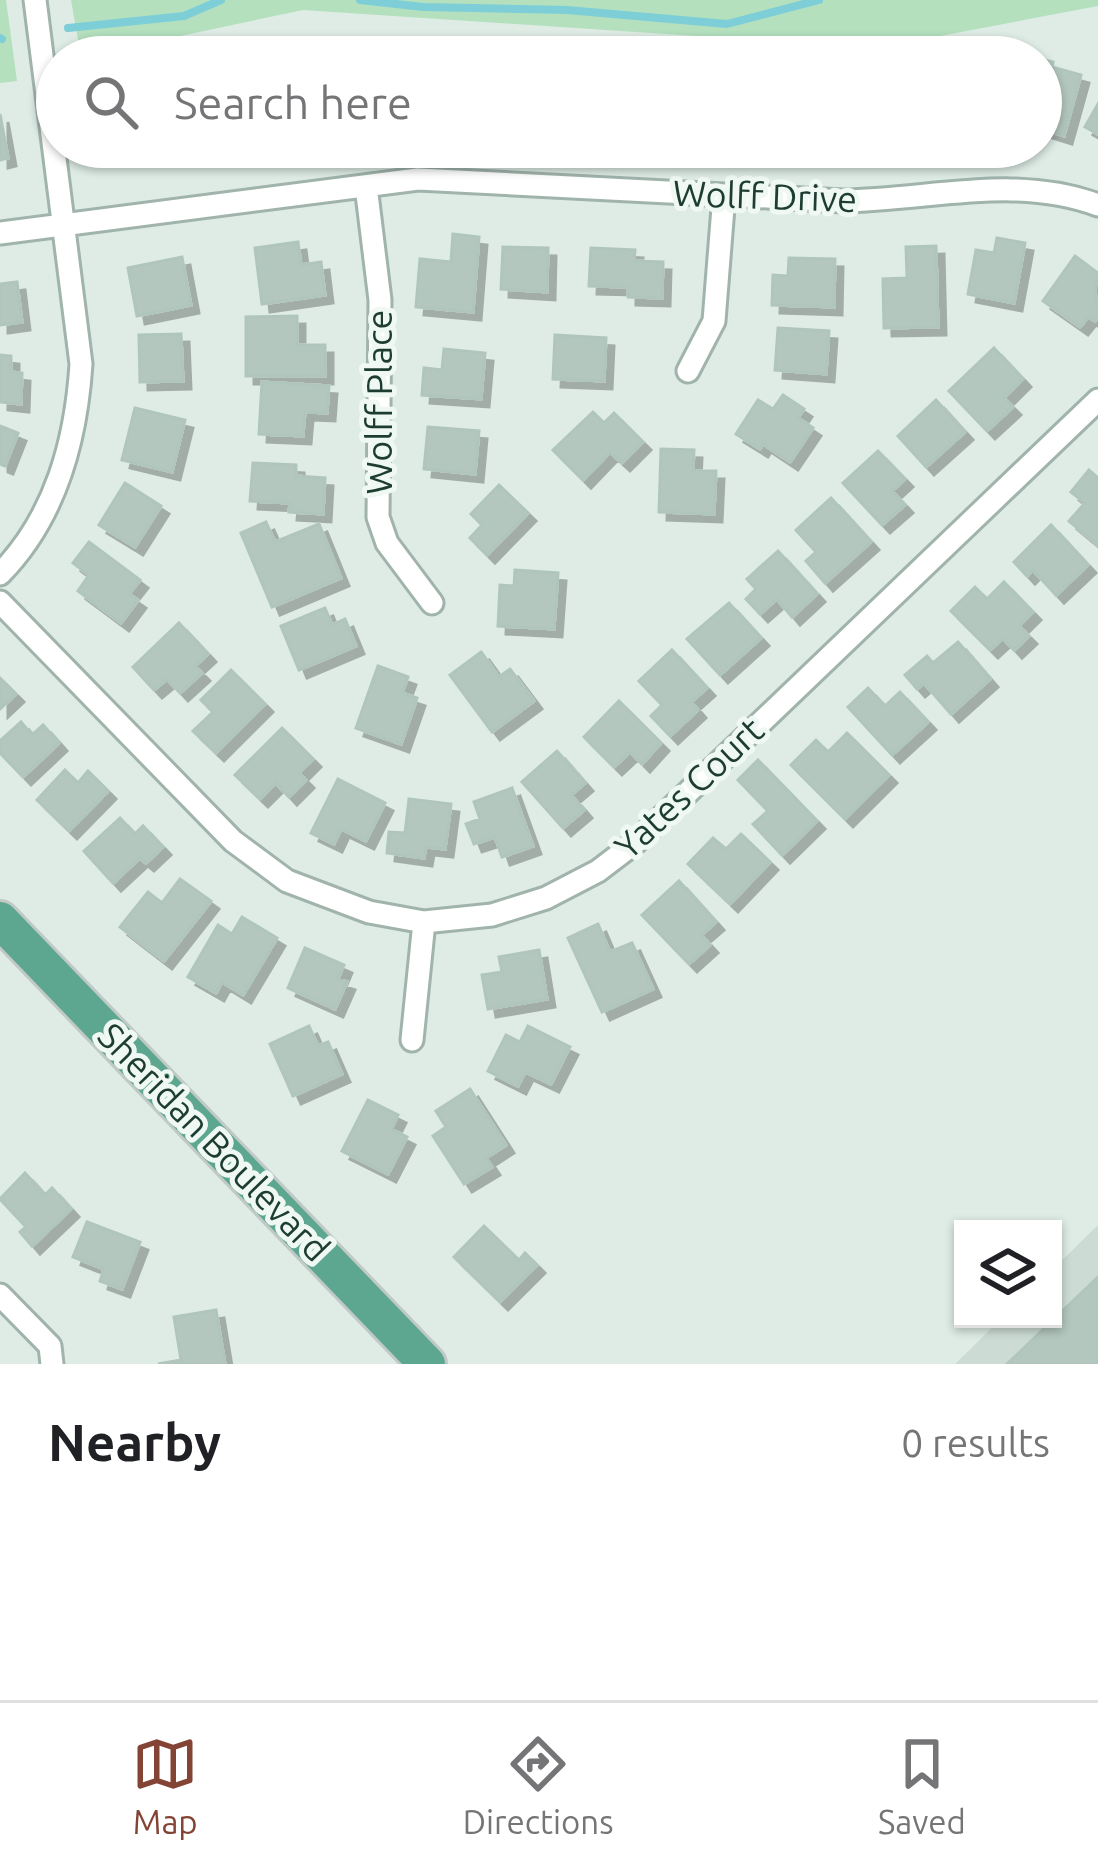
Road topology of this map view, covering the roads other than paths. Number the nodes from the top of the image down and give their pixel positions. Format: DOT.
graph roads {
  1 [pos="35,0"];
  2 [pos="40,36"];
  3 [pos="57,168"];
  4 [pos="366,186"];
  5 [pos="724,195"];
  6 [pos="1098,205"];
  7 [pos="65,225"];
  8 [pos="0,233"];
  9 [pos="688,370"];
  10 [pos="1098,400"];
  11 [pos="0,574"];
  12 [pos="0,602"];
  13 [pos="432,602"];
  14 [pos="0,920"];
  15 [pos="424,922"];
  16 [pos="412,1040"];
  17 [pos="0,1295"];
  18 [pos="52,1364"];
  19 [pos="427,1364"];
  1 -- 2 [label="street"];
  3 -- 7 [label="street"];
  4 -- 5 [label="street, Wolff Drive"];
  4 -- 7 [label="street, Wolff Drive"];
  4 -- 13 [label="street, Wolff Place"];
  5 -- 6 [label="street, Wolff Drive"];
  5 -- 9 [label="street"];
  7 -- 8 [label="street, Wolff Drive"];
  7 -- 11 [label="street"];
  10 -- 15 [label="street, Yates Court"];
  12 -- 15 [label="street, Yates Court"];
  14 -- 19 [label="main road, Sheridan Boulevard"];
  15 -- 16 [label="street"];
  17 -- 18 [label="street"];
}
